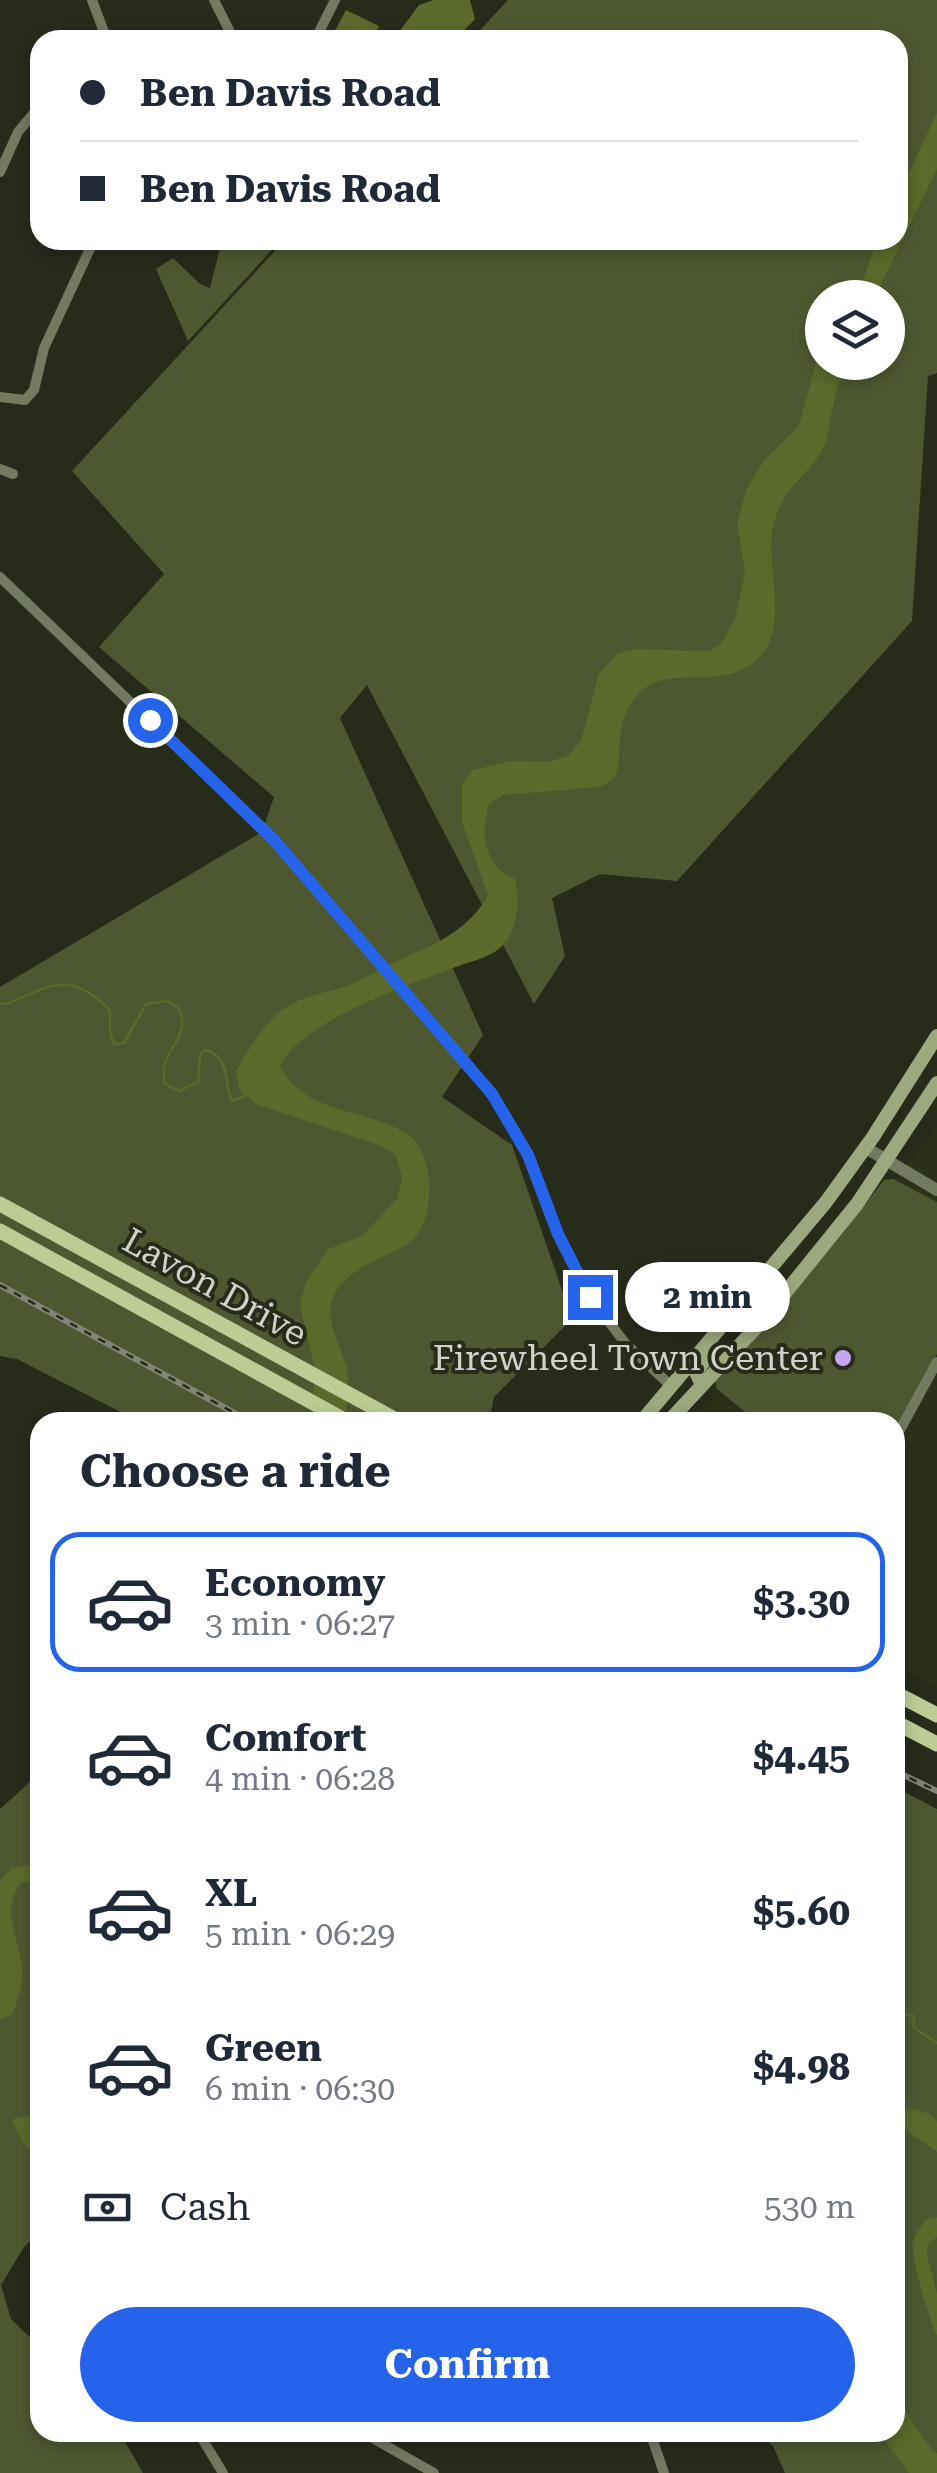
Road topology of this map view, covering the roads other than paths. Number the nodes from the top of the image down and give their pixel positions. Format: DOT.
graph roads {
  1 [pos="92,0"];
  2 [pos="214,0"];
  3 [pos="334,0"];
  4 [pos="103,30"];
  5 [pos="229,30"];
  6 [pos="320,30"];
  7 [pos="30,118"];
  8 [pos="0,172"];
  9 [pos="89,250"];
  10 [pos="0,398"];
  11 [pos="0,468"];
  12 [pos="13,474"];
  13 [pos="0,576"];
  14 [pos="937,1036"];
  15 [pos="937,1083"];
  16 [pos="866,1148"];
  17 [pos="886,1162"];
  18 [pos="937,1190"];
  19 [pos="0,1204"];
  20 [pos="0,1231"];
  21 [pos="781,1260"];
  22 [pos="937,1362"];
  23 [pos="670,1385"];
  24 [pos="702,1385"];
  25 [pos="330,1412"];
  26 [pos="382,1412"];
  27 [pos="649,1412"];
  28 [pos="677,1412"];
  29 [pos="905,1421"];
  30 [pos="905,1699"];
  31 [pos="937,1715"];
  32 [pos="905,1727"];
  33 [pos="937,1744"];
  34 [pos="204,2442"];
  35 [pos="380,2442"];
  36 [pos="653,2442"];
  37 [pos="223,2473"];
  38 [pos="434,2473"];
  39 [pos="664,2473"];
  1 -- 4 [label="street"];
  2 -- 5 [label="street"];
  3 -- 6 [label="street"];
  7 -- 8 [label="street"];
  9 -- 10 [label="street"];
  11 -- 12 [label="street"];
  13 -- 23 [label="street"];
  14 -- 16 [label="main road"];
  15 -- 17 [label="main road"];
  16 -- 17 [label="street"];
  16 -- 21 [label="main road"];
  17 -- 18 [label="street"];
  17 -- 24 [label="main road"];
  19 -- 26 [label="main road, Lavon Drive"];
  20 -- 25 [label="main road, Lavon Drive"];
  21 -- 23 [label="main road"];
  21 -- 24 [label="main road"];
  22 -- 29 [label="street"];
  23 -- 27 [label="main road"];
  24 -- 28 [label="main road"];
  30 -- 31 [label="main road"];
  32 -- 33 [label="main road"];
  34 -- 37 [label="street"];
  35 -- 38 [label="street"];
  36 -- 39 [label="street"];
}
